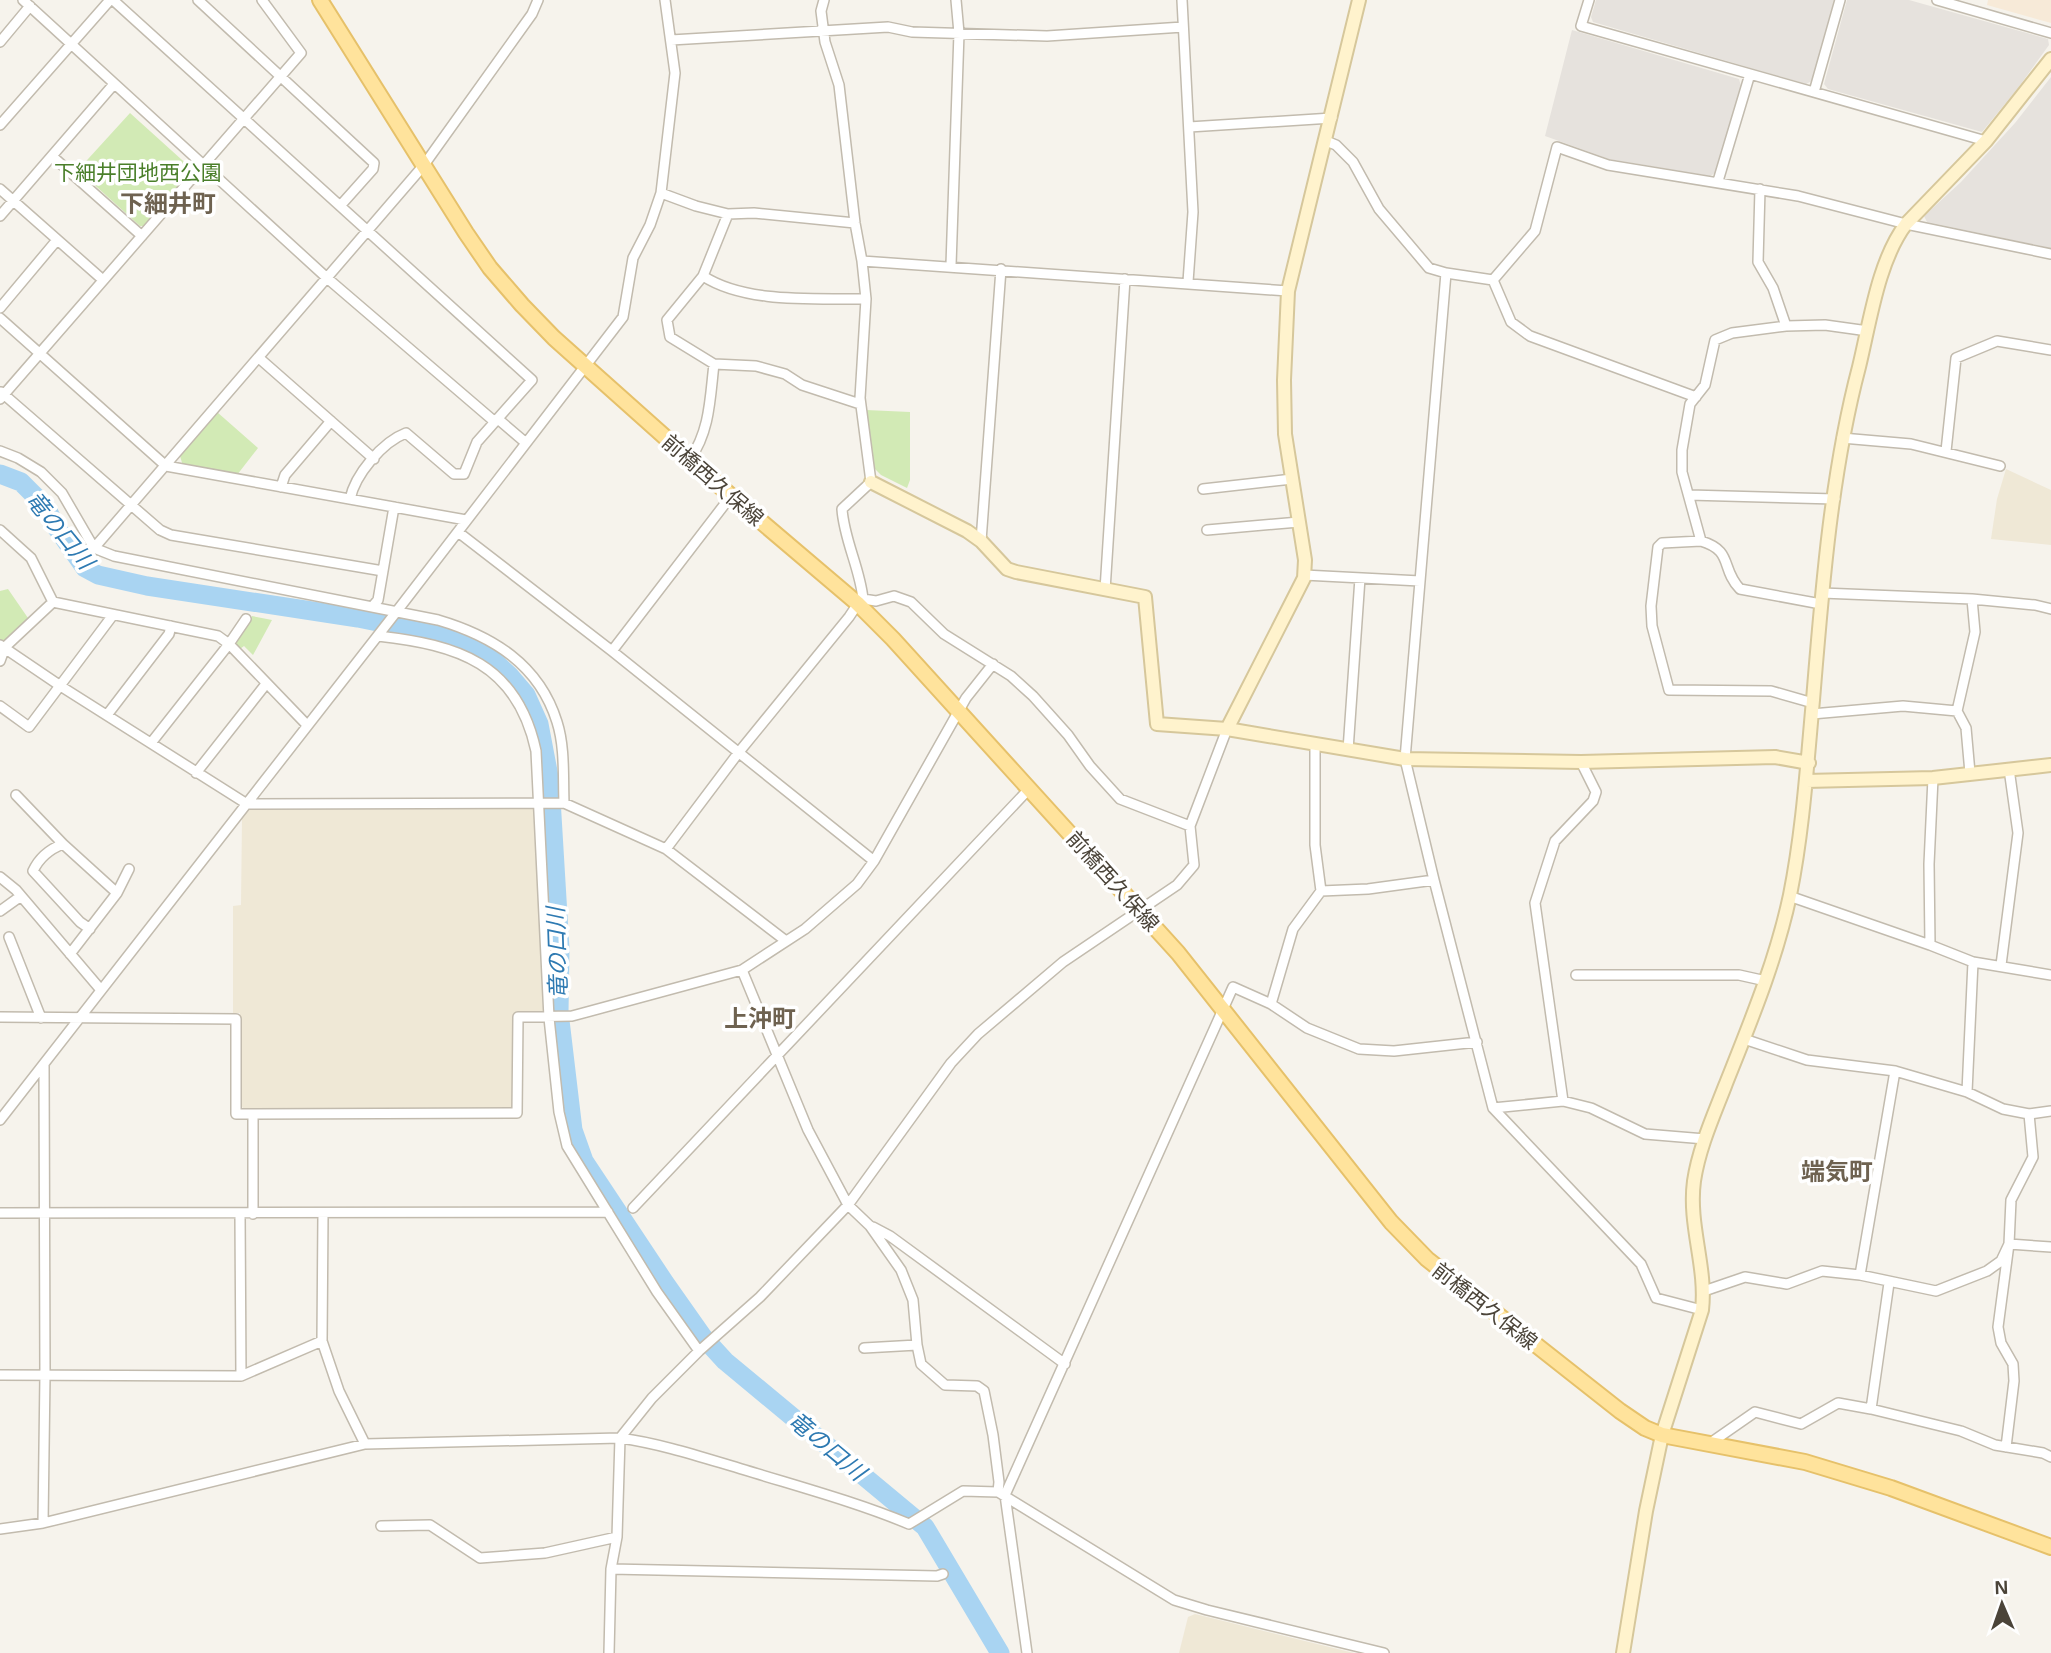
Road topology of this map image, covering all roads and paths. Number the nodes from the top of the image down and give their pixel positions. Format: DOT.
graph roads {
  1 [pos="111,0"];
  2 [pos="198,0"];
  3 [pos="262,0"];
  4 [pos="320,0"];
  5 [pos="538,0"];
  6 [pos="665,0"];
  7 [pos="824,0"];
  8 [pos="956,0"];
  9 [pos="1182,0"];
  10 [pos="1359,0"];
  11 [pos="1588,0"];
  12 [pos="1840,0"];
  13 [pos="1937,0"];
  14 [pos="27,3"];
  15 [pos="1184,27"];
  16 [pos="825,30"];
  17 [pos="958,33"];
  18 [pos="2051,33"];
  19 [pos="671,40"];
  20 [pos="0,42"];
  21 [pos="71,44"];
  22 [pos="2051,59"];
  23 [pos="1750,74"];
  24 [pos="281,76"];
  25 [pos="114,84"];
  26 [pos="1814,92"];
  27 [pos="1332,118"];
  28 [pos="244,119"];
  29 [pos="0,125"];
  30 [pos="1189,127"];
  31 [pos="1326,141"];
  32 [pos="1986,141"];
  33 [pos="52,156"];
  34 [pos="424,165"];
  35 [pos="204,166"];
  36 [pos="1718,181"];
  37 [pos="0,189"];
  38 [pos="1759,189"];
  39 [pos="661,193"];
  40 [pos="13,201"];
  41 [pos="340,206"];
  42 [pos="728,214"];
  43 [pos="0,216"];
  44 [pos="855,223"];
  45 [pos="1906,224"];
  46 [pos="368,231"];
  47 [pos="142,236"];
  48 [pos="57,240"];
  49 [pos="2051,254"];
  50 [pos="862,261"];
  51 [pos="951,265"];
  52 [pos="1002,269"];
  53 [pos="1446,273"];
  54 [pos="703,276"];
  55 [pos="327,278"];
  56 [pos="1125,279"];
  57 [pos="103,280"];
  58 [pos="1493,280"];
  59 [pos="1188,282"];
  60 [pos="1288,290"];
  61 [pos="866,299"];
  62 [pos="0,308"];
  63 [pos="0,318"];
  64 [pos="1786,326"];
  65 [pos="1868,331"];
  66 [pos="2051,350"];
  67 [pos="38,353"];
  68 [pos="259,358"];
  69 [pos="714,364"];
  70 [pos="586,367"];
  71 [pos="1,395"];
  72 [pos="1696,397"];
  73 [pos="860,404"];
  74 [pos="331,421"];
  75 [pos="496,421"];
  76 [pos="1842,438"];
  77 [pos="526,443"];
  78 [pos="0,451"];
  79 [pos="1946,451"];
  80 [pos="374,459"];
  81 [pos="690,459"];
  82 [pos="166,466"];
  83 [pos="2000,466"];
  84 [pos="1292,479"];
  85 [pos="871,482"];
  86 [pos="281,487"];
  87 [pos="1203,489"];
  88 [pos="1689,495"];
  89 [pos="731,496"];
  90 [pos="350,499"];
  91 [pos="1835,499"];
  92 [pos="132,506"];
  93 [pos="394,507"];
  94 [pos="466,520"];
  95 [pos="1299,522"];
  96 [pos="0,530"];
  97 [pos="1207,530"];
  98 [pos="458,532"];
  99 [pos="981,541"];
  100 [pos="1701,541"];
  101 [pos="94,548"];
  102 [pos="383,571"];
  103 [pos="1304,575"];
  104 [pos="1360,578"];
  105 [pos="1420,582"];
  106 [pos="1105,590"];
  107 [pos="1822,598"];
  108 [pos="1972,599"];
  109 [pos="860,601"];
  110 [pos="53,602"];
  111 [pos="372,607"];
  112 [pos="2051,609"];
  113 [pos="396,613"];
  114 [pos="113,615"];
  115 [pos="246,619"];
  116 [pos="171,626"];
  117 [pos="380,634"];
  118 [pos="229,644"];
  119 [pos="3,646"];
  120 [pos="611,651"];
  121 [pos="0,661"];
  122 [pos="993,664"];
  123 [pos="267,684"];
  124 [pos="62,687"];
  125 [pos="0,706"];
  126 [pos="1812,708"];
  127 [pos="1957,710"];
  128 [pos="958,712"];
  129 [pos="107,715"];
  130 [pos="307,725"];
  131 [pos="1227,729"];
  132 [pos="151,743"];
  133 [pos="1315,744"];
  134 [pos="1348,750"];
  135 [pos="739,752"];
  136 [pos="1405,758"];
  137 [pos="1581,762"];
  138 [pos="1809,763"];
  139 [pos="2051,765"];
  140 [pos="2008,769"];
  141 [pos="196,773"];
  142 [pos="1969,773"];
  143 [pos="1933,778"];
  144 [pos="1806,781"];
  145 [pos="1029,789"];
  146 [pos="16,794"];
  147 [pos="539,803"];
  148 [pos="563,803"];
  149 [pos="247,804"];
  150 [pos="1190,827"];
  151 [pos="63,844"];
  152 [pos="666,849"];
  153 [pos="874,860"];
  154 [pos="129,869"];
  155 [pos="0,877"];
  156 [pos="1434,880"];
  157 [pos="1321,891"];
  158 [pos="117,893"];
  159 [pos="21,896"];
  160 [pos="1790,896"];
  161 [pos="1139,909"];
  162 [pos="0,911"];
  163 [pos="90,929"];
  164 [pos="9,937"];
  165 [pos="786,941"];
  166 [pos="1930,944"];
  167 [pos="71,954"];
  168 [pos="1973,962"];
  169 [pos="2001,965"];
  170 [pos="743,970"];
  171 [pos="1576,975"];
  172 [pos="2051,975"];
  173 [pos="1766,981"];
  174 [pos="101,990"];
  175 [pos="1271,1004"];
  176 [pos="1222,1008"];
  177 [pos="0,1017"];
  178 [pos="551,1017"];
  179 [pos="41,1018"];
  180 [pos="82,1018"];
  181 [pos="1744,1039"];
  182 [pos="1476,1042"];
  183 [pos="777,1055"];
  184 [pos="44,1065"];
  185 [pos="1895,1071"];
  186 [pos="1966,1092"];
  187 [pos="1563,1101"];
  188 [pos="1493,1108"];
  189 [pos="2051,1111"];
  190 [pos="253,1114"];
  191 [pos="2029,1114"];
  192 [pos="0,1120"];
  193 [pos="1704,1139"];
  194 [pos="848,1205"];
  195 [pos="633,1208"];
  196 [pos="608,1212"];
  197 [pos="0,1213"];
  198 [pos="45,1214"];
  199 [pos="240,1214"];
  200 [pos="253,1214"];
  201 [pos="323,1214"];
  202 [pos="870,1226"];
  203 [pos="2009,1244"];
  204 [pos="2051,1247"];
  205 [pos="1860,1275"];
  206 [pos="1889,1283"];
  207 [pos="1704,1292"];
  208 [pos="1702,1310"];
  209 [pos="323,1341"];
  210 [pos="917,1345"];
  211 [pos="864,1348"];
  212 [pos="699,1352"];
  213 [pos="1065,1364"];
  214 [pos="0,1375"];
  215 [pos="45,1375"];
  216 [pos="241,1376"];
  217 [pos="1871,1409"];
  218 [pos="1662,1436"];
  219 [pos="620,1438"];
  220 [pos="365,1444"];
  221 [pos="1709,1444"];
  222 [pos="2006,1447"];
  223 [pos="2051,1457"];
  224 [pos="1001,1493"];
  225 [pos="43,1523"];
  226 [pos="381,1526"];
  227 [pos="0,1529"];
  228 [pos="617,1537"];
  229 [pos="2051,1547"];
  230 [pos="611,1569"];
  231 [pos="943,1574"];
  232 [pos="609,1653"];
  233 [pos="1027,1653"];
  234 [pos="1384,1653"];
  235 [pos="1623,1653"];
  1 -- 21 [label="street"];
  1 -- 28 [label="street"];
  2 -- 24 [label="street"];
  3 -- 24 [label="street"];
  4 -- 34 [label="main road, 前橋西久保線"];
  5 -- 34 [label="street"];
  6 -- 19 [label="street"];
  7 -- 16 [label="street"];
  8 -- 17 [label="street"];
  9 -- 15 [label="street"];
  10 -- 27 [label="street"];
  11 -- 23 [label="street"];
  12 -- 26 [label="street"];
  13 -- 18 [label="street"];
  14 -- 20 [label="street"];
  14 -- 21 [label="street"];
  15 -- 17 [label="street"];
  15 -- 30 [label="street"];
  16 -- 17 [label="street"];
  16 -- 19 [label="street"];
  16 -- 44 [label="street"];
  17 -- 51 [label="street"];
  19 -- 39 [label="street"];
  21 -- 25 [label="street"];
  21 -- 29 [label="street"];
  22 -- 32 [label="street"];
  23 -- 26 [label="street"];
  23 -- 36 [label="street"];
  24 -- 28 [label="street"];
  24 -- 41 [label="street"];
  25 -- 33 [label="street"];
  25 -- 35 [label="street"];
  26 -- 32 [label="street"];
  27 -- 30 [label="street"];
  27 -- 31 [label="street"];
  28 -- 35 [label="street"];
  28 -- 41 [label="street"];
  30 -- 59 [label="street"];
  31 -- 53 [label="street"];
  31 -- 60 [label="street"];
  32 -- 45 [label="street"];
  33 -- 40 [label="street"];
  33 -- 47 [label="street"];
  34 -- 46 [label="street"];
  34 -- 70 [label="main road, 前橋西久保線"];
  35 -- 47 [label="street"];
  35 -- 55 [label="street"];
  36 -- 38 [label="street"];
  36 -- 58 [label="street"];
  37 -- 40 [label="street"];
  38 -- 45 [label="street"];
  38 -- 64 [label="street"];
  39 -- 42 [label="street"];
  39 -- 70 [label="street"];
  40 -- 43 [label="street"];
  40 -- 48 [label="street"];
  41 -- 46 [label="street"];
  42 -- 44 [label="street"];
  42 -- 54 [label="street"];
  44 -- 50 [label="street"];
  45 -- 49 [label="street"];
  45 -- 65 [label="street"];
  46 -- 55 [label="street"];
  46 -- 75 [label="street"];
  47 -- 57 [label="street"];
  48 -- 57 [label="street"];
  48 -- 62 [label="street"];
  50 -- 51 [label="street"];
  50 -- 61 [label="street"];
  51 -- 52 [label="street"];
  52 -- 56 [label="street"];
  52 -- 99 [label="street"];
  53 -- 58 [label="street"];
  53 -- 105 [label="street"];
  54 -- 61 [label="street"];
  54 -- 69 [label="street"];
  55 -- 68 [label="street"];
  55 -- 75 [label="street"];
  56 -- 59 [label="street"];
  56 -- 106 [label="street"];
  57 -- 67 [label="street"];
  58 -- 72 [label="street"];
  59 -- 60 [label="street"];
  60 -- 84 [label="street"];
  61 -- 73 [label="street"];
  63 -- 67 [label="street"];
  64 -- 65 [label="street"];
  64 -- 72 [label="street"];
  65 -- 76 [label="street"];
  66 -- 79 [label="street"];
  67 -- 71 [label="street"];
  67 -- 82 [label="street"];
  68 -- 74 [label="street"];
  68 -- 82 [label="street"];
  69 -- 73 [label="street"];
  69 -- 81 [label="street"];
  70 -- 77 [label="street"];
  70 -- 81 [label="main road, 前橋西久保線"];
  71 -- 92 [label="street"];
  72 -- 88 [label="street"];
  73 -- 85 [label="street"];
  74 -- 80 [label="street"];
  74 -- 86 [label="street"];
  75 -- 77 [label="street"];
  75 -- 80 [label="street"];
  76 -- 79 [label="street"];
  76 -- 91 [label="street"];
  77 -- 94 [label="street"];
  78 -- 101 [label="street"];
  79 -- 83 [label="street"];
  80 -- 90 [label="street"];
  81 -- 89 [label="main road, 前橋西久保線"];
  82 -- 86 [label="street"];
  82 -- 92 [label="street"];
  84 -- 87 [label="street"];
  84 -- 95 [label="street"];
  85 -- 99 [label="street"];
  85 -- 109 [label="street"];
  86 -- 90 [label="street"];
  88 -- 91 [label="street"];
  88 -- 100 [label="street"];
  89 -- 109 [label="main road, 前橋西久保線"];
  89 -- 120 [label="street"];
  90 -- 93 [label="street"];
  91 -- 107 [label="street"];
  92 -- 101 [label="street"];
  92 -- 102 [label="street"];
  93 -- 94 [label="street"];
  93 -- 102 [label="street"];
  94 -- 98 [label="street"];
  95 -- 97 [label="street"];
  95 -- 103 [label="street"];
  96 -- 110 [label="street"];
  98 -- 113 [label="street"];
  98 -- 120 [label="street"];
  99 -- 106 [label="street"];
  100 -- 107 [label="street"];
  100 -- 126 [label="street"];
  101 -- 111 [label="street"];
  102 -- 111 [label="street"];
  103 -- 104 [label="street"];
  103 -- 131 [label="street"];
  104 -- 105 [label="street"];
  104 -- 134 [label="street"];
  105 -- 136 [label="street"];
  106 -- 131 [label="street"];
  107 -- 108 [label="street"];
  107 -- 126 [label="street"];
  108 -- 112 [label="street"];
  108 -- 127 [label="street"];
  109 -- 122 [label="street"];
  109 -- 128 [label="main road, 前橋西久保線"];
  109 -- 135 [label="street"];
  110 -- 114 [label="street"];
  110 -- 119 [label="street"];
  111 -- 113 [label="street"];
  113 -- 117 [label="street"];
  113 -- 148 [label="street"];
  114 -- 116 [label="street"];
  114 -- 124 [label="street"];
  115 -- 118 [label="street"];
  116 -- 118 [label="street"];
  116 -- 129 [label="street"];
  117 -- 130 [label="street"];
  117 -- 147 [label="street"];
  118 -- 123 [label="street"];
  118 -- 132 [label="street"];
  119 -- 121 [label="street"];
  119 -- 124 [label="street"];
  120 -- 135 [label="street"];
  122 -- 128 [label="street"];
  122 -- 150 [label="street"];
  123 -- 130 [label="street"];
  123 -- 141 [label="street"];
  124 -- 125 [label="street"];
  124 -- 129 [label="street"];
  126 -- 127 [label="street"];
  126 -- 138 [label="street"];
  127 -- 142 [label="street"];
  128 -- 145 [label="main road, 前橋西久保線"];
  128 -- 153 [label="street"];
  129 -- 132 [label="street"];
  130 -- 149 [label="street"];
  131 -- 133 [label="street"];
  131 -- 150 [label="street"];
  132 -- 141 [label="street"];
  133 -- 134 [label="street"];
  133 -- 157 [label="street"];
  134 -- 136 [label="street"];
  135 -- 152 [label="street"];
  135 -- 153 [label="street"];
  136 -- 137 [label="street"];
  136 -- 156 [label="street"];
  137 -- 138 [label="street"];
  137 -- 187 [label="street"];
  138 -- 144 [label="street"];
  139 -- 140 [label="street"];
  140 -- 142 [label="street"];
  140 -- 169 [label="street"];
  141 -- 149 [label="street"];
  142 -- 143 [label="street"];
  143 -- 144 [label="street"];
  143 -- 166 [label="street"];
  144 -- 160 [label="street"];
  145 -- 161 [label="main road, 前橋西久保線"];
  145 -- 183 [label="street"];
  146 -- 151 [label="street"];
  147 -- 148 [label="street"];
  147 -- 149 [label="street"];
  147 -- 178 [label="street"];
  148 -- 152 [label="street"];
  149 -- 174 [label="street"];
  150 -- 161 [label="street"];
  151 -- 158 [label="street"];
  151 -- 163 [label="street"];
  152 -- 165 [label="street"];
  153 -- 165 [label="street"];
  154 -- 158 [label="street"];
  155 -- 159 [label="street"];
  156 -- 157 [label="street"];
  156 -- 182 [label="street"];
  157 -- 175 [label="street"];
  158 -- 163 [label="street"];
  159 -- 162 [label="street"];
  159 -- 167 [label="street"];
  160 -- 166 [label="street"];
  160 -- 173 [label="street"];
  161 -- 176 [label="main road, 前橋西久保線"];
  161 -- 194 [label="street"];
  163 -- 167 [label="street"];
  164 -- 179 [label="street"];
  165 -- 170 [label="street"];
  166 -- 168 [label="street"];
  167 -- 174 [label="street"];
  168 -- 169 [label="street"];
  168 -- 186 [label="street"];
  169 -- 172 [label="street"];
  170 -- 178 [label="street"];
  170 -- 183 [label="street"];
  171 -- 173 [label="street"];
  173 -- 181 [label="street"];
  174 -- 180 [label="street"];
  175 -- 176 [label="street"];
  175 -- 182 [label="street"];
  176 -- 213 [label="street"];
  176 -- 218 [label="main road, 前橋西久保線"];
  177 -- 179 [label="street"];
  178 -- 190 [label="street"];
  178 -- 196 [label="street"];
  179 -- 180 [label="street"];
  180 -- 184 [label="street"];
  180 -- 190 [label="street"];
  181 -- 185 [label="street"];
  181 -- 193 [label="street"];
  182 -- 188 [label="street"];
  183 -- 194 [label="street"];
  183 -- 195 [label="street"];
  184 -- 192 [label="street"];
  184 -- 198 [label="street"];
  185 -- 186 [label="street"];
  185 -- 205 [label="street"];
  186 -- 191 [label="street"];
  187 -- 188 [label="street"];
  187 -- 193 [label="street"];
  188 -- 208 [label="street"];
  189 -- 191 [label="street"];
  190 -- 200 [label="street"];
  191 -- 203 [label="street"];
  193 -- 207 [label="street"];
  194 -- 202 [label="street"];
  194 -- 212 [label="street"];
  196 -- 201 [label="street"];
  196 -- 212 [label="street"];
  197 -- 198 [label="street"];
  198 -- 199 [label="street"];
  198 -- 215 [label="street"];
  199 -- 200 [label="street"];
  199 -- 216 [label="street"];
  200 -- 201 [label="street"];
  201 -- 209 [label="street"];
  202 -- 210 [label="street"];
  202 -- 213 [label="street"];
  203 -- 204 [label="street"];
  203 -- 206 [label="street"];
  203 -- 222 [label="street"];
  205 -- 206 [label="street"];
  205 -- 207 [label="street"];
  206 -- 217 [label="street"];
  207 -- 208 [label="street"];
  208 -- 218 [label="street"];
  209 -- 216 [label="street"];
  209 -- 220 [label="street"];
  210 -- 211 [label="street"];
  210 -- 224 [label="street"];
  212 -- 219 [label="street"];
  213 -- 224 [label="street"];
  214 -- 215 [label="street"];
  215 -- 216 [label="street"];
  215 -- 225 [label="street"];
  217 -- 221 [label="street"];
  217 -- 222 [label="street"];
  218 -- 221 [label="main road, 前橋西久保線"];
  218 -- 235 [label="street"];
  219 -- 220 [label="street"];
  219 -- 224 [label="street"];
  219 -- 228 [label="street"];
  220 -- 225 [label="street"];
  221 -- 229 [label="main road, 前橋西久保線"];
  222 -- 223 [label="street"];
  224 -- 233 [label="street"];
  224 -- 234 [label="street"];
  225 -- 227 [label="street"];
  226 -- 228 [label="street"];
  228 -- 230 [label="street"];
  230 -- 231 [label="street"];
  230 -- 232 [label="street"];
}
